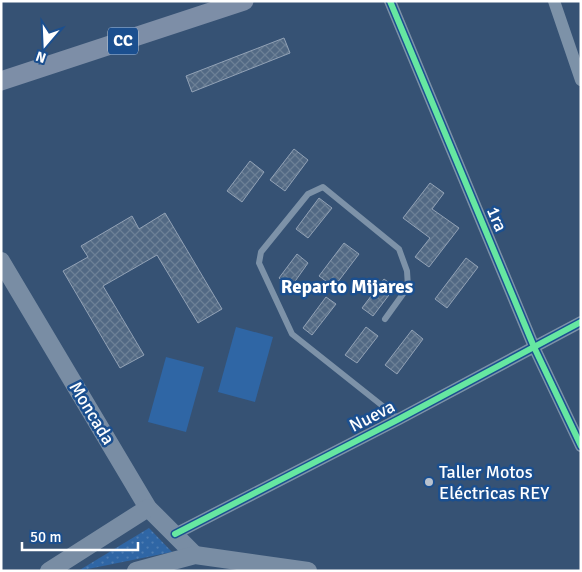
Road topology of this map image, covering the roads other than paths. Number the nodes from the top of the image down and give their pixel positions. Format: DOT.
graph roads {
  1 [pos="244,1"];
  2 [pos="390,1"];
  3 [pos="554,1"];
  4 [pos="581,80"];
  5 [pos="1,81"];
  6 [pos="1,261"];
  7 [pos="385,319"];
  8 [pos="581,322"];
  9 [pos="534,347"];
  10 [pos="399,419"];
  11 [pos="581,446"];
  12 [pos="148,508"];
  13 [pos="175,534"];
  14 [pos="194,555"];
  15 [pos="65,565"];
  16 [pos="49,571"];
  17 [pos="136,571"];
  18 [pos="308,571"];
  1 -- 5 [label="main road, CC"];
  2 -- 9 [label="street, 1ra"];
  3 -- 4 [label="street"];
  6 -- 12 [label="main road, Moncada"];
  7 -- 10 [label="lane"];
  8 -- 9 [label="street, Nueva"];
  9 -- 10 [label="street, Nueva"];
  9 -- 11 [label="street, 1ra"];
  10 -- 13 [label="street, Nueva"];
  12 -- 13 [label="main road, Moncada"];
  12 -- 15 [label="main road"];
  13 -- 14 [label="main road, Moncada"];
  14 -- 17 [label="main road"];
  14 -- 18 [label="main road"];
  15 -- 16 [label="main road"];
}
